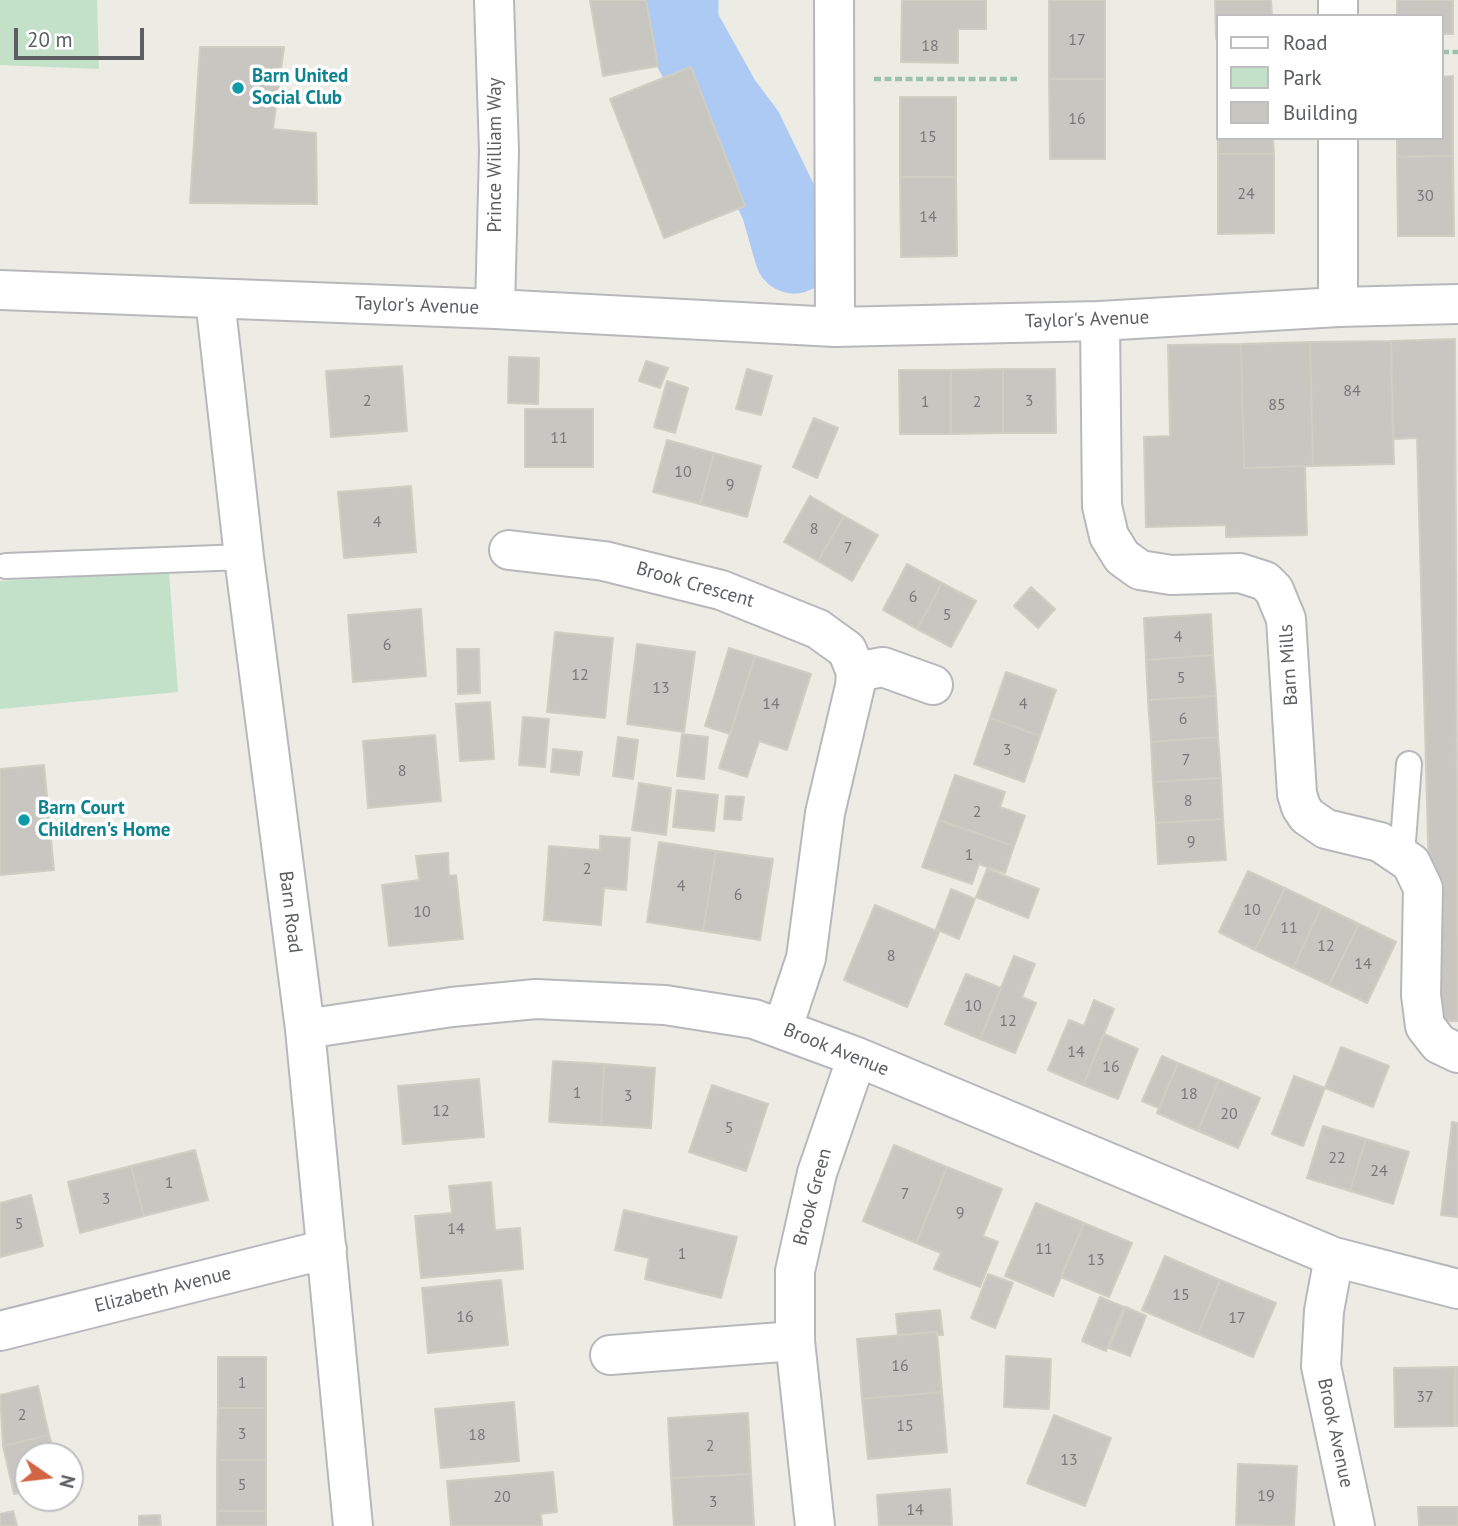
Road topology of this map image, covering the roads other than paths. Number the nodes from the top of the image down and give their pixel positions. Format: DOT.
graph roads {
  1 [pos="494,0"];
  2 [pos="834,0"];
  3 [pos="1338,140"];
  4 [pos="0,290"];
  5 [pos="215,299"];
  6 [pos="1458,304"];
  7 [pos="1338,307"];
  8 [pos="495,309"];
  9 [pos="1100,321"];
  10 [pos="835,327"];
  11 [pos="509,550"];
  12 [pos="244,556"];
  13 [pos="6,566"];
  14 [pos="856,672"];
  15 [pos="933,685"];
  16 [pos="1409,764"];
  17 [pos="1402,854"];
  18 [pos="783,1027"];
  19 [pos="305,1029"];
  20 [pos="1458,1053"];
  21 [pos="857,1057"];
  22 [pos="327,1249"];
  23 [pos="1334,1257"];
  24 [pos="1458,1289"];
  25 [pos="0,1331"];
  26 [pos="795,1341"];
  27 [pos="610,1355"];
  28 [pos="353,1526"];
  29 [pos="815,1526"];
  30 [pos="1355,1526"];
  1 -- 8 [label="street, Prince William Way"];
  2 -- 10 [label="street"];
  3 -- 7 [label="street"];
  4 -- 5 [label="street, Taylor's Avenue"];
  5 -- 8 [label="street, Taylor's Avenue"];
  5 -- 12 [label="street, Barn Road"];
  6 -- 7 [label="street, Taylor's Avenue"];
  7 -- 9 [label="street, Taylor's Avenue"];
  8 -- 10 [label="street, Taylor's Avenue"];
  9 -- 10 [label="street, Taylor's Avenue"];
  9 -- 17 [label="street, Barn Mills"];
  11 -- 14 [label="street, Brook Crescent"];
  12 -- 13 [label="lane"];
  12 -- 19 [label="street, Barn Road"];
  14 -- 15 [label="street"];
  14 -- 18 [label="street"];
  16 -- 17 [label="lane"];
  17 -- 20 [label="street"];
  18 -- 19 [label="street, Brook Avenue"];
  18 -- 21 [label="street, Brook Avenue"];
  19 -- 22 [label="street, Barn Road"];
  21 -- 23 [label="street, Brook Avenue"];
  21 -- 26 [label="street, Brook Green"];
  22 -- 25 [label="street, Elizabeth Avenue"];
  22 -- 28 [label="street, Barn Road"];
  23 -- 24 [label="street, Brook Avenue"];
  23 -- 30 [label="street, Brook Avenue"];
  26 -- 27 [label="street"];
  26 -- 29 [label="street, Brook Green"];
}
